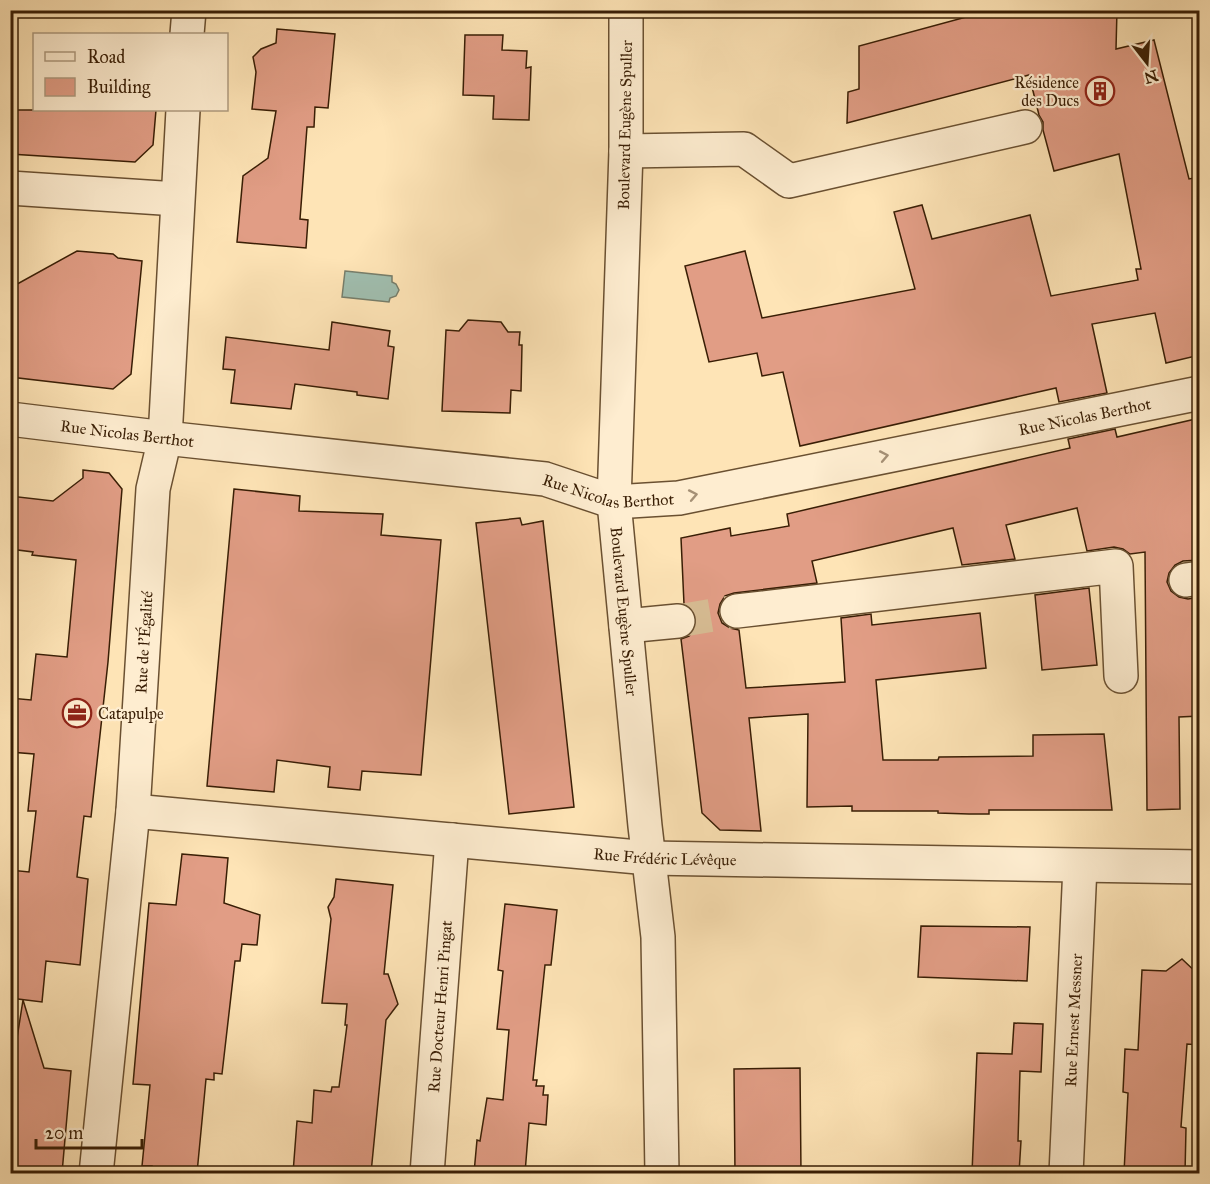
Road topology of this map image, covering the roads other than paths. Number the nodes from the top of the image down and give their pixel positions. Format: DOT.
graph roads {
  1 [pos="189,10"];
  2 [pos="626,10"];
  3 [pos="188,33"];
  4 [pos="183,111"];
  5 [pos="1025,127"];
  6 [pos="626,151"];
  7 [pos="10,188"];
  8 [pos="177,199"];
  9 [pos="1200,393"];
  10 [pos="10,419"];
  11 [pos="165,438"];
  12 [pos="614,502"];
  13 [pos="737,611"];
  14 [pos="678,621"];
  15 [pos="626,626"];
  16 [pos="1121,676"];
  17 [pos="133,811"];
  18 [pos="452,840"];
  19 [pos="649,858"];
  20 [pos="1080,866"];
  21 [pos="1200,867"];
  22 [pos="96,1173"];
  23 [pos="427,1173"];
  24 [pos="662,1173"];
  25 [pos="1066,1173"];
  1 -- 3 [label="street"];
  2 -- 6 [label="street, Boulevard Eugène Spuller"];
  4 -- 8 [label="street, Rue de l'Égalité"];
  5 -- 6 [label="street"];
  6 -- 12 [label="street, Boulevard Eugène Spuller"];
  7 -- 8 [label="street"];
  8 -- 11 [label="street, Rue de l'Égalité"];
  12 -- 9 [label="street, Rue Nicolas Berthot, one-way"];
  10 -- 11 [label="street, Rue Nicolas Berthot"];
  11 -- 12 [label="street, Rue Nicolas Berthot"];
  11 -- 17 [label="street, Rue de l'Égalité"];
  12 -- 15 [label="street, Boulevard Eugène Spuller"];
  13 -- 16 [label="street"];
  14 -- 15 [label="street"];
  15 -- 19 [label="street, Boulevard Eugène Spuller"];
  17 -- 18 [label="street, Rue Frédéric Lévêque"];
  17 -- 22 [label="street, Rue de l'Égalité"];
  18 -- 19 [label="street, Rue Frédéric Lévêque"];
  18 -- 23 [label="street, Rue Docteur Henri Pingat"];
  19 -- 20 [label="street, Rue Frédéric Lévêque"];
  19 -- 24 [label="street, Boulevard Eugène Spuller"];
  20 -- 21 [label="street, Rue Frédéric Lévêque"];
  20 -- 25 [label="street, Rue Ernest Messner"];
}
